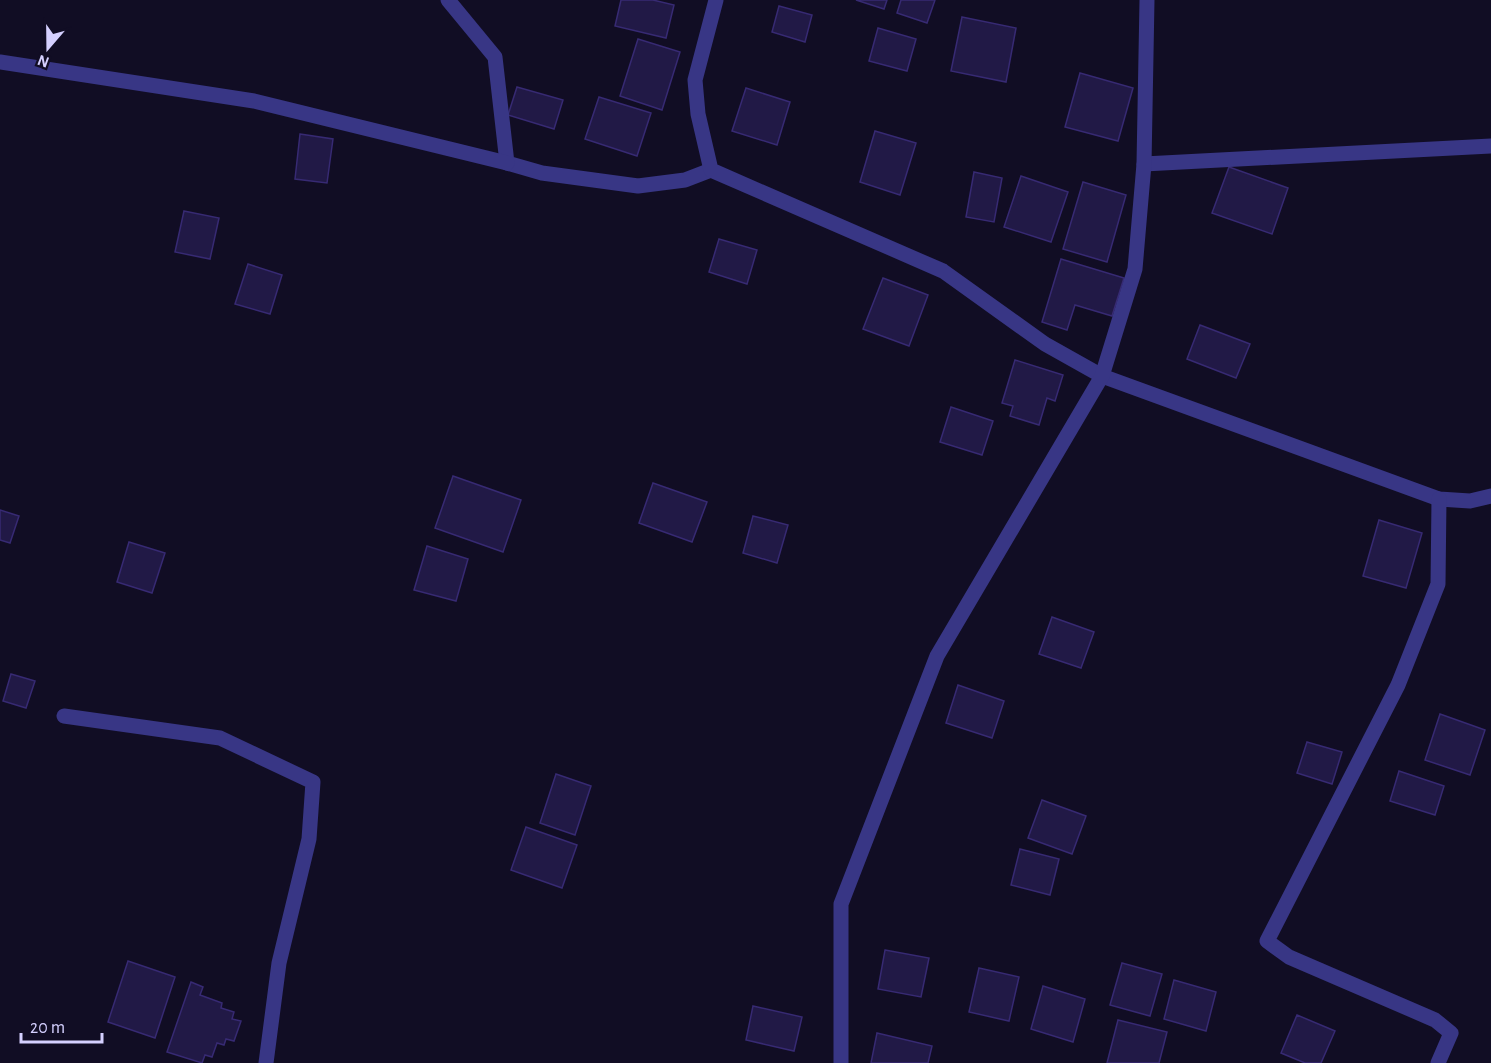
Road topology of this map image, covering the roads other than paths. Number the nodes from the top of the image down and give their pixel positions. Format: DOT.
graph roads {
  1 [pos="448,0"];
  2 [pos="716,0"];
  3 [pos="1147,0"];
  4 [pos="0,62"];
  5 [pos="1491,147"];
  6 [pos="507,163"];
  7 [pos="1144,164"];
  8 [pos="711,170"];
  9 [pos="1102,376"];
  10 [pos="1491,496"];
  11 [pos="1439,499"];
  12 [pos="63,716"];
  13 [pos="266,1063"];
  14 [pos="841,1063"];
  15 [pos="1438,1063"];
  1 -- 6 [label="street"];
  2 -- 8 [label="street"];
  3 -- 7 [label="street"];
  4 -- 6 [label="street"];
  5 -- 7 [label="street"];
  6 -- 8 [label="street"];
  7 -- 9 [label="street"];
  8 -- 9 [label="street"];
  9 -- 11 [label="street"];
  9 -- 14 [label="street"];
  10 -- 11 [label="street"];
  11 -- 15 [label="street"];
  12 -- 13 [label="street"];
}
